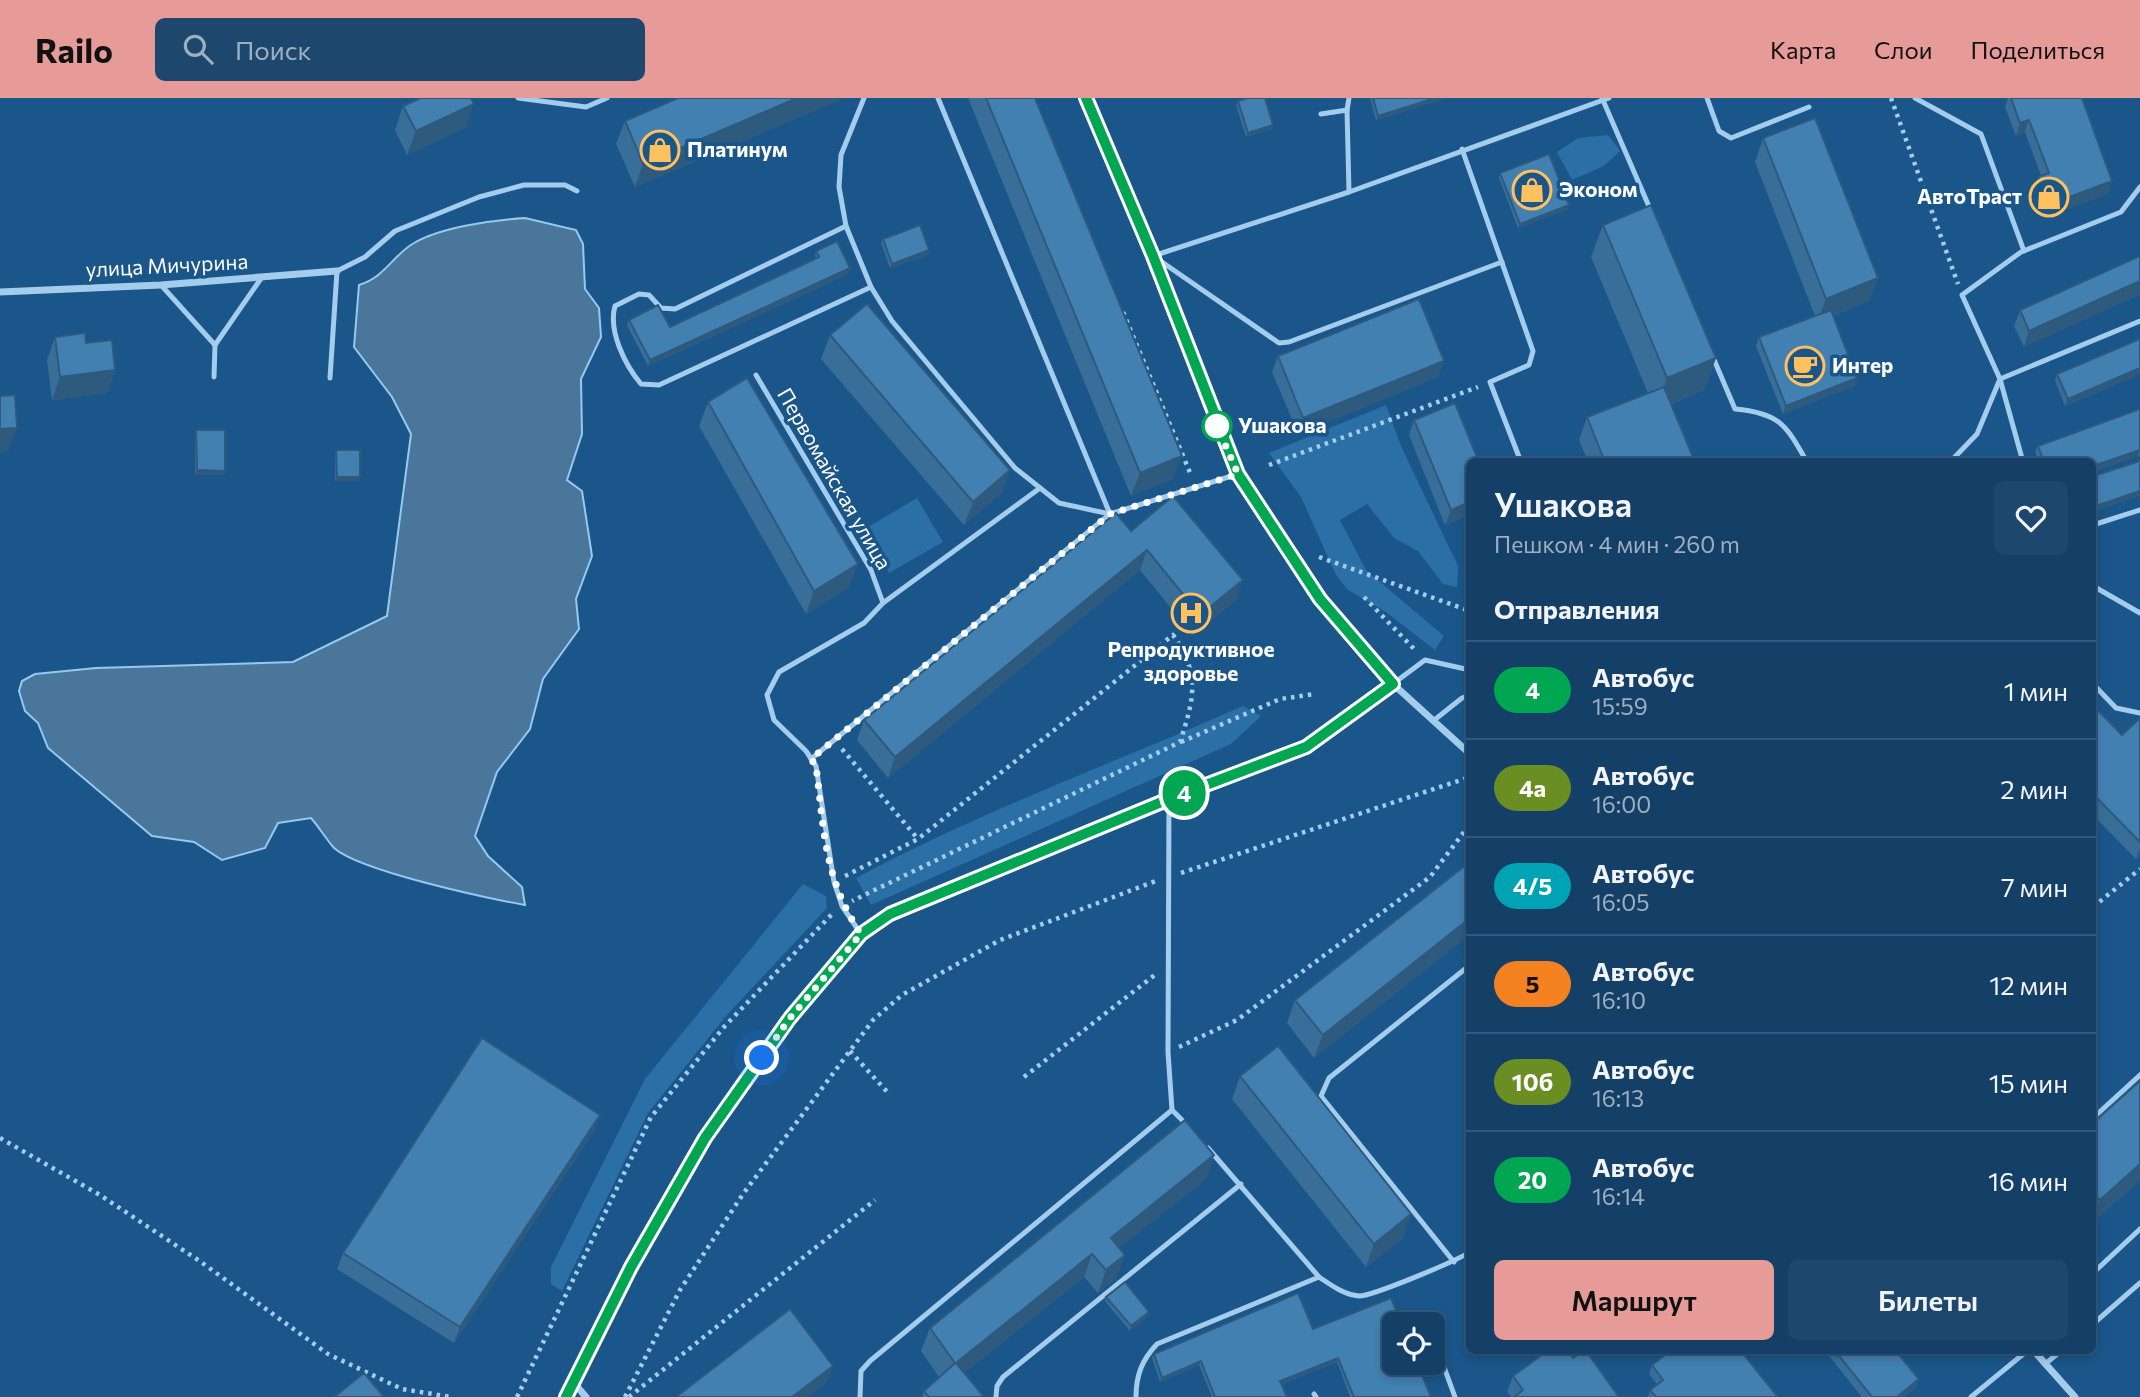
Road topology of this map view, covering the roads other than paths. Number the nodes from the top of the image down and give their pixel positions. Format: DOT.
graph roads {
  1 [pos="518,98"];
  2 [pos="607,98"];
  3 [pos="864,98"];
  4 [pos="938,98"];
  5 [pos="1086,98"];
  6 [pos="1349,98"];
  7 [pos="1707,98"];
  8 [pos="1915,98"];
  9 [pos="1605,99"];
  10 [pos="1808,107"];
  11 [pos="1347,110"];
  12 [pos="1321,114"];
  13 [pos="1462,149"];
  14 [pos="2140,187"];
  15 [pos="577,191"];
  16 [pos="1349,192"];
  17 [pos="1653,216"];
  18 [pos="846,226"];
  19 [pos="2024,251"];
  20 [pos="1153,256"];
  21 [pos="1502,262"];
  22 [pos="337,271"];
  23 [pos="262,278"];
  24 [pos="160,285"];
  25 [pos="871,287"];
  26 [pos="0,292"];
  27 [pos="2140,321"];
  28 [pos="1707,344"];
  29 [pos="215,345"];
  30 [pos="756,375"];
  31 [pos="214,377"];
  32 [pos="330,377"];
  33 [pos="2000,379"];
  34 [pos="1519,458"];
  35 [pos="1805,458"];
  36 [pos="1954,458"];
  37 [pos="2022,458"];
  38 [pos="1238,474"];
  39 [pos="1040,488"];
  40 [pos="2140,510"];
  41 [pos="1110,514"];
  42 [pos="2096,524"];
  43 [pos="2096,588"];
  44 [pos="883,603"];
  45 [pos="2140,613"];
  46 [pos="1466,669"];
  47 [pos="1393,684"];
  48 [pos="2096,687"];
  49 [pos="1466,698"];
  50 [pos="2140,713"];
  51 [pos="1433,720"];
  52 [pos="1466,750"];
  53 [pos="811,759"];
  54 [pos="1169,799"];
  55 [pos="861,934"];
  56 [pos="1466,968"];
  57 [pos="2140,1075"];
  58 [pos="1172,1110"];
  59 [pos="2096,1115"];
  60 [pos="1189,1128"];
  61 [pos="1198,1138"];
  62 [pos="1241,1184"];
  63 [pos="2140,1229"];
  64 [pos="1466,1254"];
  65 [pos="1454,1262"];
  66 [pos="2096,1270"];
  67 [pos="1319,1277"];
  68 [pos="2139,1287"];
  69 [pos="2096,1322"];
  70 [pos="2023,1354"];
  71 [pos="2037,1354"];
  72 [pos="2057,1354"];
  73 [pos="2045,1364"];
  74 [pos="1445,1370"];
  75 [pos="574,1383"];
  76 [pos="566,1397"];
  77 [pos="586,1397"];
  78 [pos="860,1397"];
  79 [pos="996,1397"];
  80 [pos="1136,1397"];
  81 [pos="1455,1397"];
  82 [pos="1971,1397"];
  83 [pos="2075,1397"];
  1 -- 2 [label="lane"];
  3 -- 18 [label="lane"];
  4 -- 41 [label="lane"];
  5 -- 20 [label="street"];
  6 -- 11 [label="lane"];
  7 -- 10 [label="lane"];
  8 -- 19 [label="lane"];
  9 -- 13 [label="lane"];
  9 -- 17 [label="lane"];
  11 -- 12 [label="lane"];
  11 -- 16 [label="lane"];
  13 -- 16 [label="lane"];
  13 -- 21 [label="lane"];
  14 -- 19 [label="lane"];
  15 -- 22 [label="lane"];
  16 -- 20 [label="lane"];
  18 -- 25 [label="lane"];
  18 -- 25 [label="lane"];
  19 -- 33 [label="lane"];
  20 -- 21 [label="lane"];
  20 -- 38 [label="street"];
  21 -- 34 [label="lane"];
  22 -- 23 [label="street, улица Мичурина"];
  22 -- 32 [label="lane"];
  23 -- 24 [label="street, улица Мичурина"];
  23 -- 29 [label="lane"];
  24 -- 26 [label="street, улица Мичурина"];
  24 -- 29 [label="lane"];
  25 -- 39 [label="lane"];
  27 -- 33 [label="lane"];
  28 -- 35 [label="lane"];
  29 -- 31 [label="lane"];
  30 -- 44 [label="lane, Первомайская улица"];
  33 -- 36 [label="lane"];
  33 -- 37 [label="lane"];
  38 -- 41 [label="lane"];
  38 -- 47 [label="street"];
  39 -- 41 [label="lane"];
  39 -- 44 [label="lane"];
  40 -- 42 [label="lane"];
  41 -- 53 [label="lane"];
  43 -- 45 [label="lane"];
  44 -- 53 [label="lane, Первомайская улица"];
  46 -- 47 [label="lane"];
  47 -- 51 [label="street"];
  47 -- 54 [label="street"];
  48 -- 50 [label="lane"];
  49 -- 51 [label="lane"];
  51 -- 52 [label="street"];
  53 -- 55 [label="lane, Первомайская улица"];
  54 -- 55 [label="street"];
  54 -- 58 [label="lane"];
  55 -- 75 [label="street"];
  56 -- 65 [label="lane"];
  57 -- 59 [label="lane"];
  58 -- 60 [label="lane"];
  58 -- 78 [label="lane"];
  61 -- 62 [label="lane"];
  62 -- 67 [label="lane"];
  62 -- 79 [label="lane"];
  63 -- 66 [label="lane"];
  64 -- 65 [label="lane"];
  65 -- 67 [label="lane"];
  67 -- 80 [label="lane"];
  68 -- 69 [label="lane"];
  70 -- 82 [label="lane"];
  71 -- 73 [label="street"];
  72 -- 73 [label="lane"];
  73 -- 83 [label="street"];
  74 -- 81 [label="lane"];
  75 -- 76 [label="street"];
  75 -- 77 [label="street"];
}
